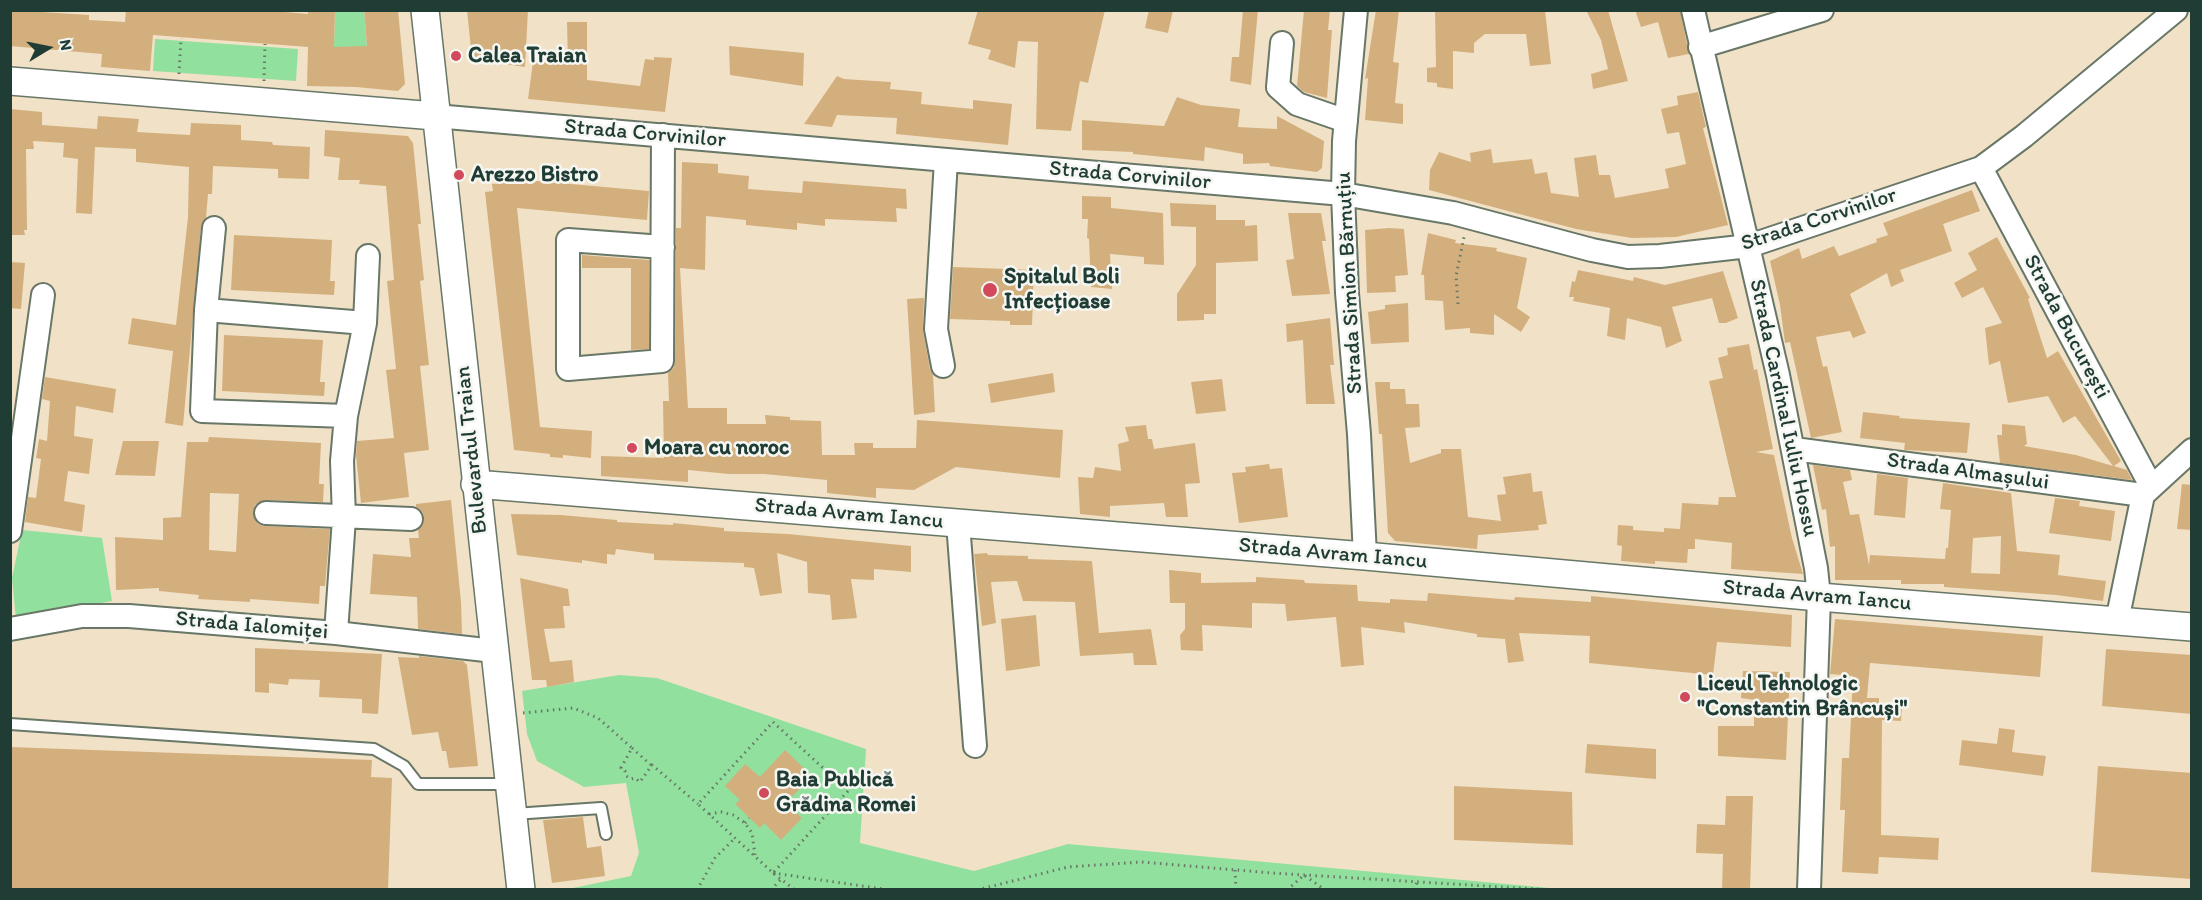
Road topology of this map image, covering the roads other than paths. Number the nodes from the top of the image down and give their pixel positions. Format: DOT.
graph roads {
  1 [pos="425,10"];
  2 [pos="1356,10"];
  3 [pos="1693,10"];
  4 [pos="1822,10"];
  5 [pos="2176,10"];
  6 [pos="1282,43"];
  7 [pos="1700,47"];
  8 [pos="10,81"];
  9 [pos="435,116"];
  10 [pos="1346,121"];
  11 [pos="663,135"];
  12 [pos="946,160"];
  13 [pos="1981,168"];
  14 [pos="1343,194"];
  15 [pos="214,228"];
  16 [pos="1749,246"];
  17 [pos="663,247"];
  18 [pos="368,256"];
  19 [pos="43,296"];
  20 [pos="206,310"];
  21 [pos="365,323"];
  22 [pos="943,366"];
  23 [pos="346,416"];
  24 [pos="1794,449"];
  25 [pos="2192,450"];
  26 [pos="475,484"];
  27 [pos="2147,491"];
  28 [pos="266,513"];
  29 [pos="344,518"];
  30 [pos="411,519"];
  31 [pos="958,523"];
  32 [pos="10,531"];
  33 [pos="1365,556"];
  34 [pos="1819,597"];
  35 [pos="2117,621"];
  36 [pos="2192,627"];
  37 [pos="10,628"];
  38 [pos="336,633"];
  39 [pos="494,651"];
  40 [pos="10,724"];
  41 [pos="975,746"];
  42 [pos="510,784"];
  43 [pos="514,814"];
  44 [pos="606,834"];
  45 [pos="521,890"];
  46 [pos="1809,890"];
  1 -- 9 [label="street, Bulevardul Traian"];
  2 -- 10 [label="street, Strada Simion Bărnuțiu"];
  3 -- 7 [label="street, Strada Cardinal Iuliu Hossu"];
  4 -- 7 [label="street"];
  5 -- 13 [label="street, Strada Corvinilor"];
  6 -- 10 [label="street"];
  7 -- 16 [label="street, Strada Cardinal Iuliu Hossu"];
  8 -- 9 [label="street, Strada Corvinilor"];
  9 -- 11 [label="street, Strada Corvinilor"];
  9 -- 26 [label="street, Bulevardul Traian"];
  10 -- 14 [label="street, Strada Simion Bărnuțiu"];
  11 -- 12 [label="street, Strada Corvinilor"];
  11 -- 17 [label="street"];
  12 -- 14 [label="street, Strada Corvinilor"];
  12 -- 22 [label="street"];
  13 -- 16 [label="street, Strada Corvinilor"];
  13 -- 27 [label="street, Strada București"];
  14 -- 16 [label="street, Strada Corvinilor"];
  14 -- 33 [label="street, Strada Simion Bărnuțiu"];
  15 -- 20 [label="street"];
  16 -- 24 [label="street, Strada Cardinal Iuliu Hossu"];
  17 -- 17 [label="street"];
  18 -- 21 [label="street"];
  19 -- 32 [label="street"];
  20 -- 21 [label="street"];
  20 -- 23 [label="street"];
  21 -- 23 [label="street"];
  23 -- 29 [label="street"];
  24 -- 27 [label="street, Strada Almașului"];
  24 -- 34 [label="street, Strada Cardinal Iuliu Hossu"];
  25 -- 27 [label="street"];
  26 -- 31 [label="street, Strada Avram Iancu"];
  26 -- 39 [label="street, Bulevardul Traian"];
  27 -- 35 [label="street"];
  28 -- 29 [label="street"];
  29 -- 30 [label="street"];
  29 -- 38 [label="street"];
  31 -- 33 [label="street, Strada Avram Iancu"];
  31 -- 41 [label="street"];
  33 -- 34 [label="street, Strada Avram Iancu"];
  34 -- 35 [label="street, Strada Avram Iancu"];
  34 -- 46 [label="street, Strada Cardinal Iuliu Hossu"];
  35 -- 36 [label="street, Strada Avram Iancu"];
  37 -- 38 [label="street, Strada Ialomiței"];
  38 -- 39 [label="street, Strada Ialomiței"];
  39 -- 42 [label="street, Bulevardul Traian"];
  40 -- 42 [label="lane"];
  42 -- 43 [label="street, Bulevardul Traian"];
  43 -- 44 [label="lane"];
  43 -- 45 [label="street, Bulevardul Traian"];
}
